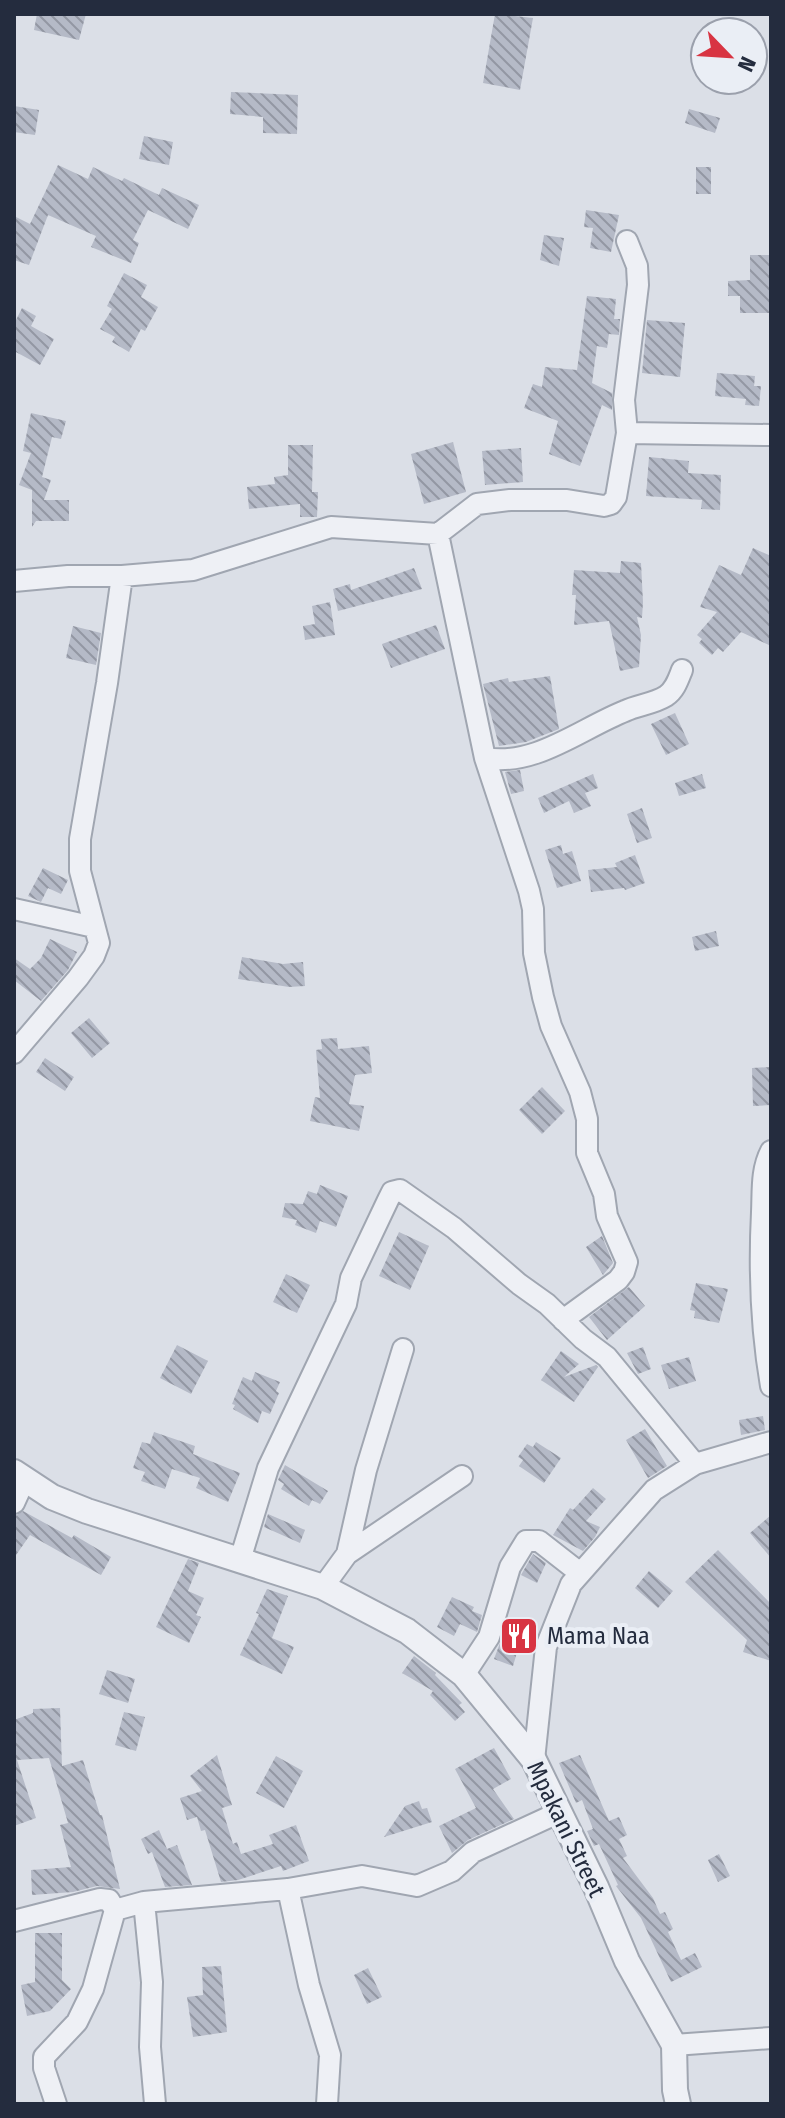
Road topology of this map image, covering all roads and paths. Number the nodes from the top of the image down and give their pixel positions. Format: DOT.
graph roads {
  1 [pos="627,241"];
  2 [pos="627,433"];
  3 [pos="771,435"];
  4 [pos="438,534"];
  5 [pos="122,576"];
  6 [pos="14,581"];
  7 [pos="682,670"];
  8 [pos="485,758"];
  9 [pos="14,909"];
  10 [pos="94,927"];
  11 [pos="14,1053"];
  12 [pos="771,1151"];
  13 [pos="563,1320"];
  14 [pos="403,1349"];
  15 [pos="771,1386"];
  16 [pos="771,1442"];
  17 [pos="695,1464"];
  18 [pos="462,1476"];
  19 [pos="17,1485"];
  20 [pos="347,1554"];
  21 [pos="240,1560"];
  22 [pos="580,1573"];
  23 [pos="323,1587"];
  24 [pos="464,1675"];
  25 [pos="534,1760"];
  26 [pos="560,1812"];
  27 [pos="288,1889"];
  28 [pos="144,1902"];
  29 [pos="115,1910"];
  30 [pos="15,1914"];
  31 [pos="771,2038"];
  32 [pos="674,2045"];
  33 [pos="56,2104"];
  34 [pos="155,2104"];
  35 [pos="327,2104"];
  36 [pos="678,2104"];
  1 -- 2 [label="street"];
  2 -- 3 [label="street"];
  2 -- 4 [label="street"];
  4 -- 5 [label="street"];
  4 -- 8 [label="street"];
  5 -- 6 [label="street"];
  5 -- 10 [label="street"];
  7 -- 8 [label="street"];
  8 -- 13 [label="street"];
  9 -- 10 [label="street"];
  10 -- 11 [label="street"];
  12 -- 15 [label="street"];
  13 -- 17 [label="street"];
  13 -- 21 [label="street"];
  14 -- 20 [label="street"];
  16 -- 17 [label="street"];
  17 -- 22 [label="street"];
  18 -- 20 [label="street"];
  19 -- 21 [label="street, Mpakani Street"];
  20 -- 23 [label="street"];
  21 -- 23 [label="street, Mpakani Street"];
  22 -- 24 [label="street"];
  22 -- 25 [label="street"];
  23 -- 24 [label="street, Mpakani Street"];
  24 -- 25 [label="street, Mpakani Street"];
  25 -- 26 [label="street, Mpakani Street"];
  26 -- 27 [label="street"];
  26 -- 32 [label="street, Mpakani Street"];
  27 -- 28 [label="street"];
  27 -- 35 [label="street"];
  28 -- 29 [label="street"];
  28 -- 34 [label="street"];
  29 -- 30 [label="street"];
  29 -- 33 [label="street"];
  31 -- 32 [label="street"];
  32 -- 36 [label="street, Mpakani Street"];
}
